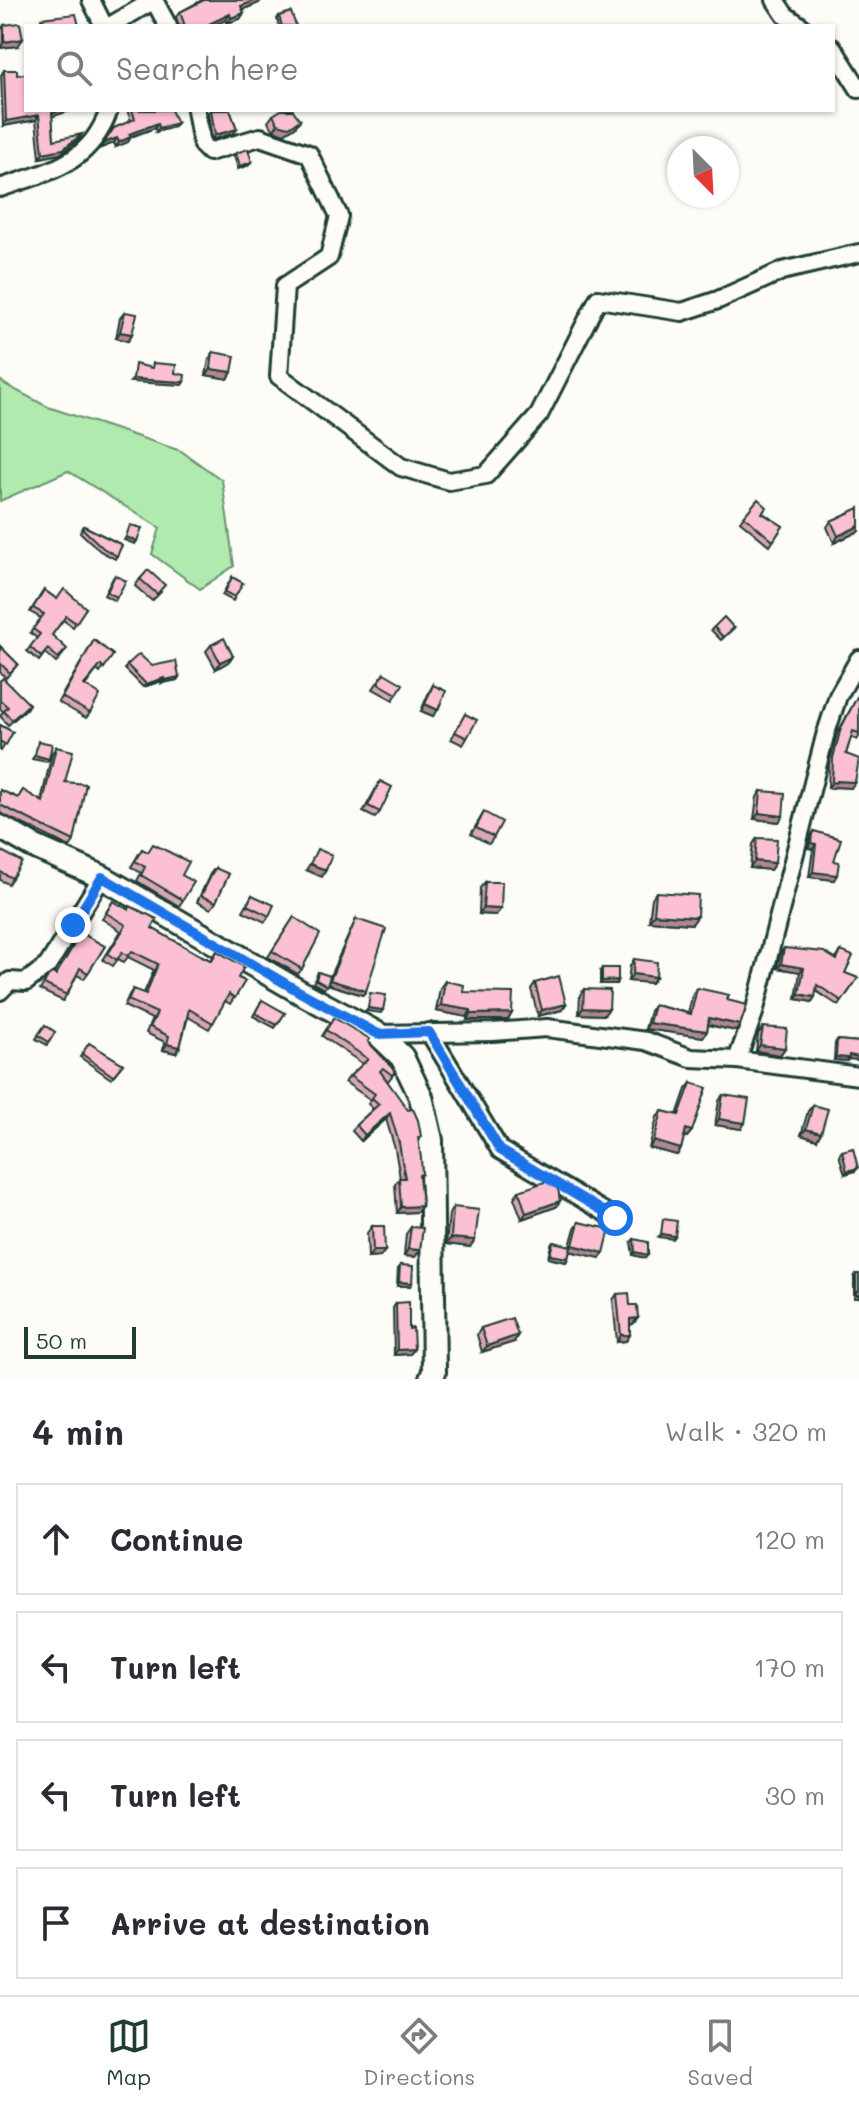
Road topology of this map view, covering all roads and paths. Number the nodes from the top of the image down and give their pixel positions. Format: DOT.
graph roads {
  1 [pos="91,0"];
  2 [pos="154,0"];
  3 [pos="775,0"];
  4 [pos="106,24"];
  5 [pos="111,24"];
  6 [pos="167,24"];
  7 [pos="798,24"];
  8 [pos="835,51"];
  9 [pos="859,89"];
  10 [pos="108,112"];
  11 [pos="196,112"];
  12 [pos="0,188"];
  13 [pos="859,253"];
  14 [pos="859,659"];
  15 [pos="0,827"];
  16 [pos="102,877"];
  17 [pos="0,991"];
  18 [pos="429,1032"];
  19 [pos="378,1034"];
  20 [pos="737,1060"];
  21 [pos="859,1076"];
  22 [pos="615,1218"];
  23 [pos="431,1379"];
  1 -- 4 [label="street"];
  2 -- 5 [label="street"];
  2 -- 6 [label="street"];
  3 -- 7 [label="street"];
  8 -- 9 [label="street"];
  10 -- 12 [label="street"];
  11 -- 13 [label="street"];
  14 -- 20 [label="street"];
  15 -- 16 [label="main road"];
  16 -- 17 [label="street"];
  16 -- 19 [label="main road"];
  18 -- 19 [label="street"];
  18 -- 20 [label="street"];
  18 -- 22 [label="street"];
  19 -- 23 [label="main road"];
  20 -- 21 [label="street"];
}
